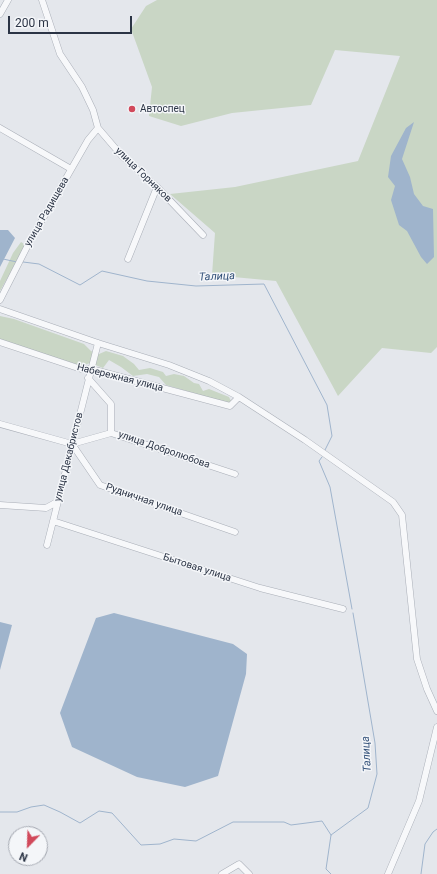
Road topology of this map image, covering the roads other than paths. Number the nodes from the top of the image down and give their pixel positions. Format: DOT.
graph roads {
  1 [pos="8,0"];
  2 [pos="42,0"];
  3 [pos="0,14"];
  4 [pos="0,128"];
  5 [pos="98,128"];
  6 [pos="72,169"];
  7 [pos="157,187"];
  8 [pos="203,236"];
  9 [pos="128,258"];
  10 [pos="0,300"];
  11 [pos="0,309"];
  12 [pos="0,342"];
  13 [pos="98,343"];
  14 [pos="91,369"];
  15 [pos="88,378"];
  16 [pos="239,397"];
  17 [pos="0,424"];
  18 [pos="112,433"];
  19 [pos="72,444"];
  20 [pos="235,474"];
  21 [pos="58,502"];
  22 [pos="0,505"];
  23 [pos="54,521"];
  24 [pos="235,532"];
  25 [pos="48,545"];
  26 [pos="343,609"];
  27 [pos="437,711"];
  28 [pos="437,727"];
  29 [pos="222,874"];
  30 [pos="249,874"];
  31 [pos="388,874"];
  1 -- 3 [label="street"];
  2 -- 5 [label="street, улица Горняков"];
  4 -- 6 [label="street"];
  5 -- 6 [label="street, улица Радищева"];
  5 -- 7 [label="street, улица Горняков"];
  6 -- 10 [label="street, улица Радищева"];
  7 -- 8 [label="street, улица Горняков"];
  7 -- 9 [label="street"];
  11 -- 13 [label="street"];
  12 -- 14 [label="street, Набережная улица"];
  13 -- 14 [label="street, улица Декабристов"];
  13 -- 16 [label="street"];
  14 -- 15 [label="street, улица Декабристов"];
  14 -- 16 [label="street, Набережная улица"];
  15 -- 18 [label="street"];
  15 -- 19 [label="street, улица Декабристов"];
  16 -- 27 [label="street"];
  17 -- 19 [label="street"];
  18 -- 19 [label="street, улица Добролюбова"];
  18 -- 20 [label="street, улица Добролюбова"];
  19 -- 21 [label="street, улица Декабристов"];
  19 -- 24 [label="street, Рудничная улица"];
  21 -- 22 [label="street"];
  21 -- 23 [label="street, улица Декабристов"];
  23 -- 25 [label="street, улица Декабристов"];
  23 -- 26 [label="street, Бытовая улица"];
  28 -- 31 [label="street"];
  29 -- 30 [label="street"];
}
